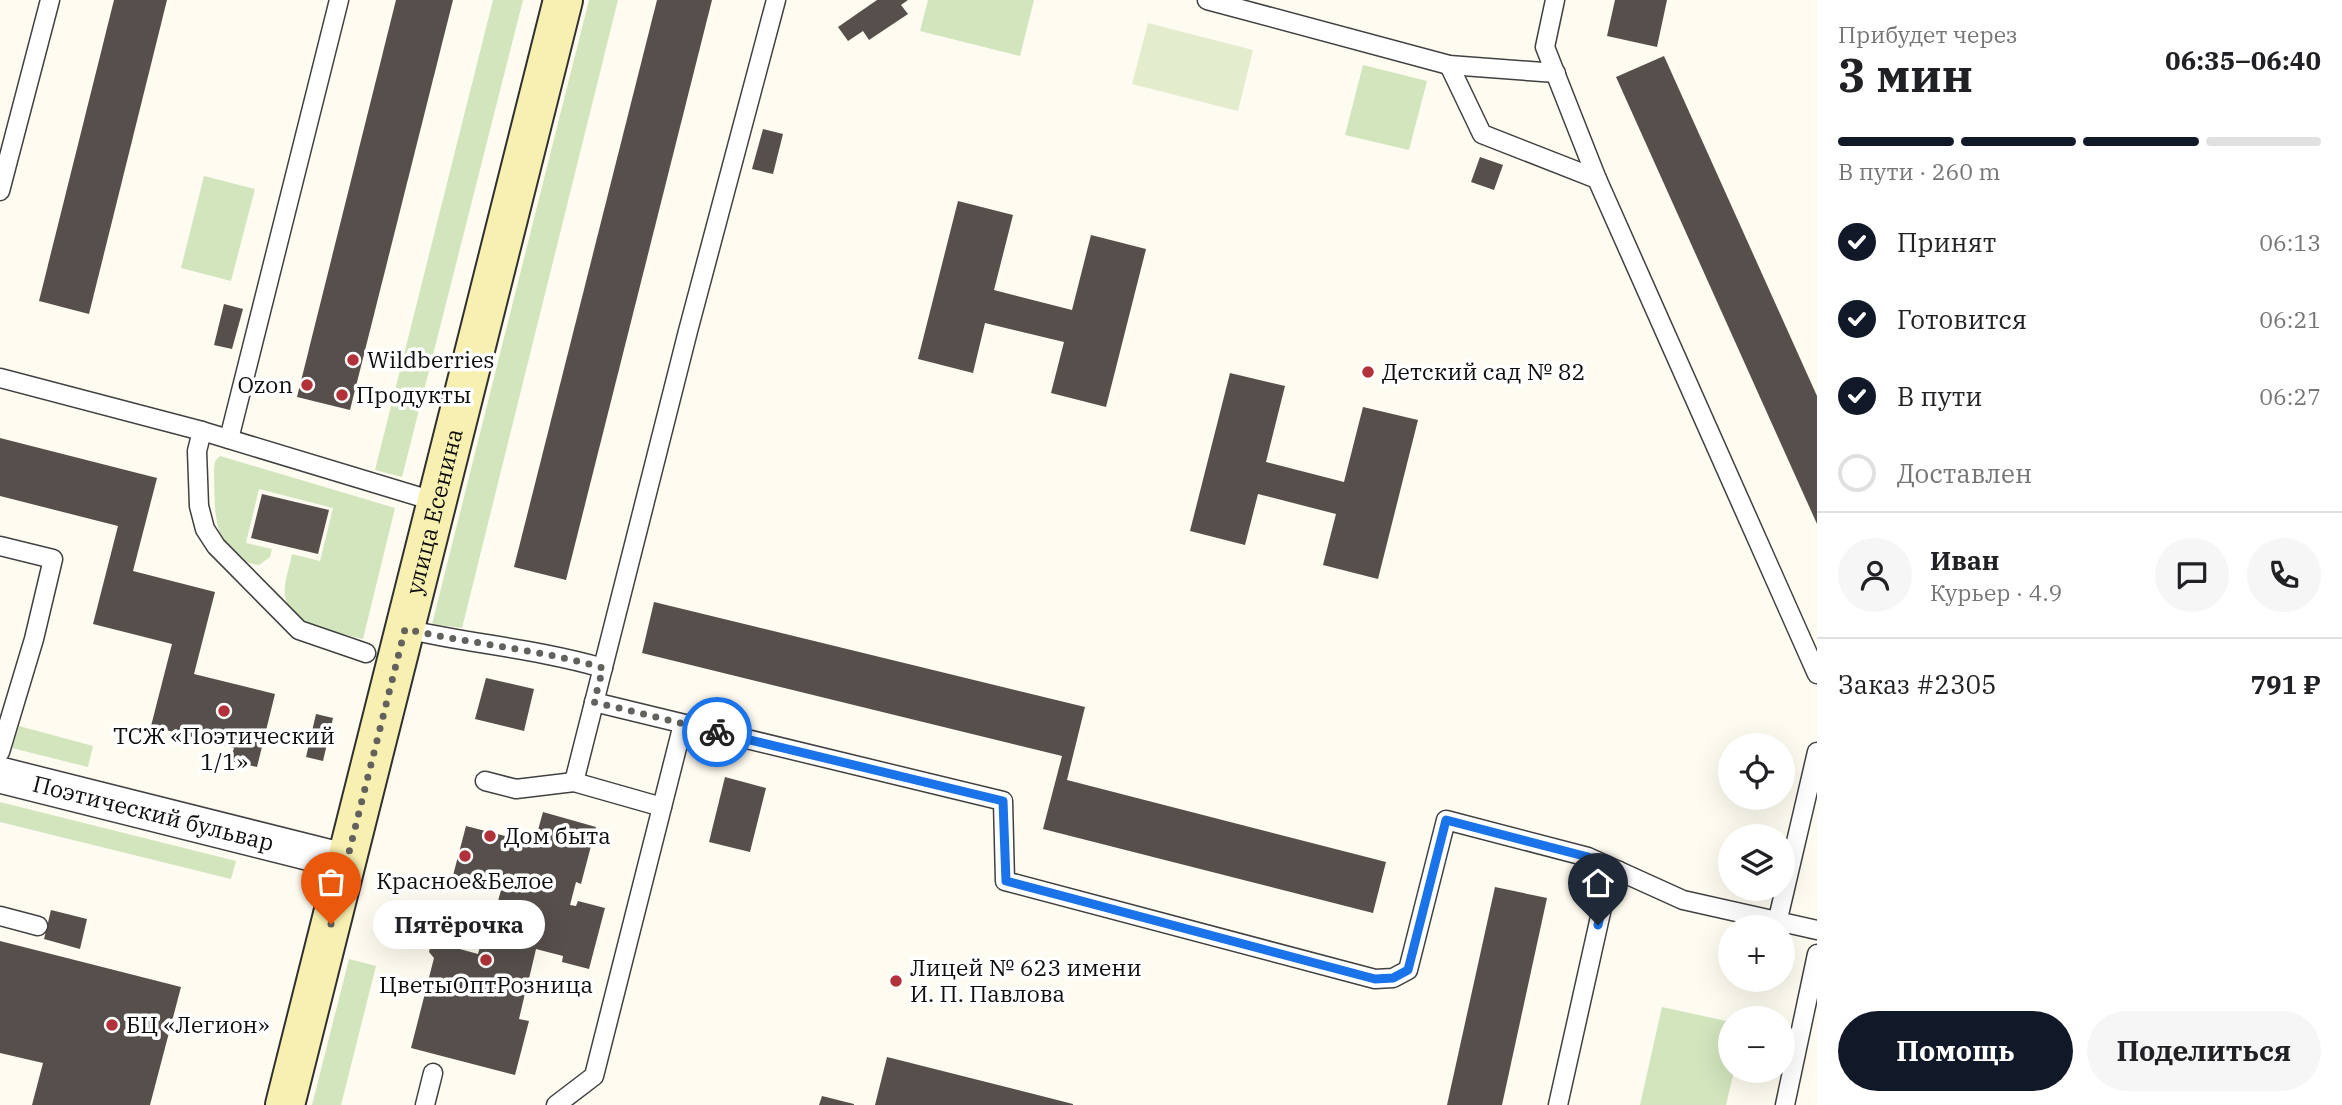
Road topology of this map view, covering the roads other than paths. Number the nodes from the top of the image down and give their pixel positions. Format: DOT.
graph roads {
  1 [pos="50,0"];
  2 [pos="338,0"];
  3 [pos="563,0"];
  4 [pos="776,0"];
  5 [pos="1207,0"];
  6 [pos="1555,0"];
  7 [pos="1449,65"];
  8 [pos="1556,73"];
  9 [pos="1597,179"];
  10 [pos="0,191"];
  11 [pos="0,378"];
  12 [pos="202,431"];
  13 [pos="229,439"];
  14 [pos="437,502"];
  15 [pos="0,545"];
  16 [pos="405,629"];
  17 [pos="366,653"];
  18 [pos="603,668"];
  19 [pos="1817,674"];
  20 [pos="594,702"];
  21 [pos="683,724"];
  22 [pos="0,752"];
  23 [pos="1817,752"];
  24 [pos="0,775"];
  25 [pos="485,781"];
  26 [pos="574,782"];
  27 [pos="662,807"];
  28 [pos="346,862"];
  29 [pos="1619,871"];
  30 [pos="1744,915"];
  31 [pos="1779,915"];
  32 [pos="0,916"];
  33 [pos="38,926"];
  34 [pos="1795,926"];
  35 [pos="1817,930"];
  36 [pos="1817,954"];
  37 [pos="433,1073"];
  38 [pos="285,1105"];
  39 [pos="425,1105"];
  40 [pos="556,1105"];
  41 [pos="1558,1105"];
  42 [pos="1785,1105"];
  1 -- 10 [label="lane"];
  2 -- 13 [label="lane"];
  3 -- 14 [label="street, улица Есенина"];
  4 -- 18 [label="lane"];
  5 -- 7 [label="lane"];
  6 -- 8 [label="lane"];
  7 -- 8 [label="lane"];
  7 -- 9 [label="lane"];
  8 -- 9 [label="lane"];
  9 -- 19 [label="lane"];
  11 -- 12 [label="lane"];
  12 -- 13 [label="lane"];
  12 -- 17 [label="lane"];
  13 -- 14 [label="lane"];
  14 -- 16 [label="street, улица Есенина"];
  15 -- 22 [label="lane"];
  16 -- 18 [label="lane"];
  16 -- 28 [label="street, улица Есенина"];
  18 -- 20 [label="lane"];
  20 -- 21 [label="lane"];
  20 -- 26 [label="lane"];
  21 -- 27 [label="lane"];
  21 -- 29 [label="lane"];
  23 -- 31 [label="lane"];
  24 -- 28 [label="street, Поэтический бульвар"];
  25 -- 26 [label="lane"];
  26 -- 27 [label="lane"];
  27 -- 40 [label="lane"];
  28 -- 38 [label="street, улица Есенина"];
  29 -- 30 [label="lane"];
  29 -- 41 [label="lane"];
  32 -- 33 [label="lane"];
  34 -- 35 [label="lane"];
  36 -- 42 [label="lane"];
  37 -- 39 [label="lane"];
}
